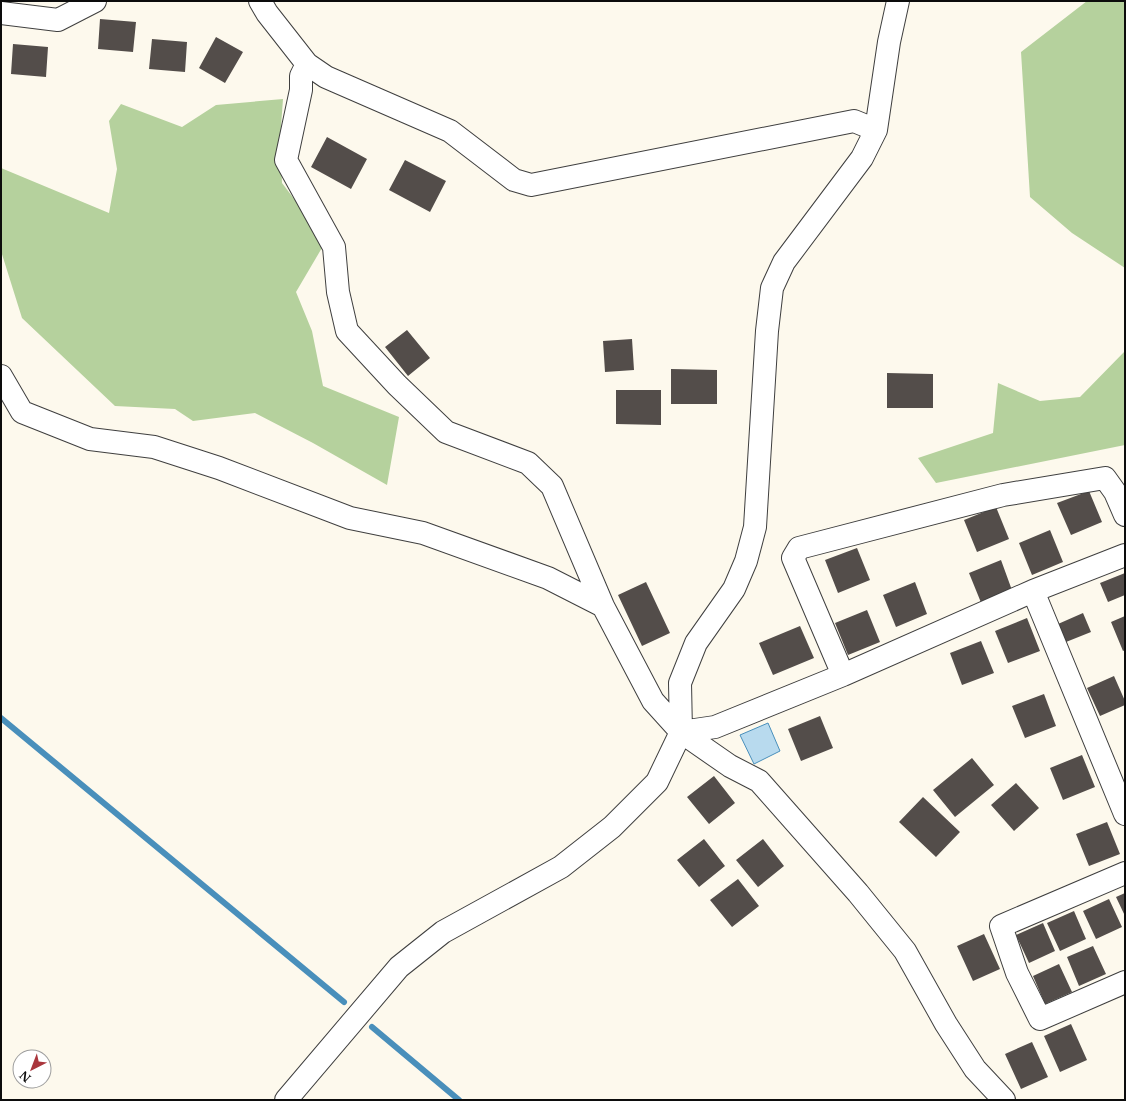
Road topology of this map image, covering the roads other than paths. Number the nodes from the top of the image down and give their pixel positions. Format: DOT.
graph roads {
  1 [pos="95,1"];
  2 [pos="260,1"];
  3 [pos="898,1"];
  4 [pos="1,13"];
  5 [pos="307,64"];
  6 [pos="876,130"];
  7 [pos="1,376"];
  8 [pos="1125,515"];
  9 [pos="1125,555"];
  10 [pos="1033,591"];
  11 [pos="603,606"];
  12 [pos="843,675"];
  13 [pos="681,732"];
  14 [pos="1125,814"];
  15 [pos="1125,873"];
  16 [pos="1125,982"];
  17 [pos="286,1100"];
  18 [pos="1004,1100"];
  1 -- 4 [label="street"];
  2 -- 5 [label="street"];
  3 -- 6 [label="street"];
  5 -- 6 [label="street"];
  5 -- 11 [label="street"];
  6 -- 13 [label="street"];
  7 -- 11 [label="street"];
  8 -- 12 [label="street"];
  9 -- 10 [label="street"];
  10 -- 12 [label="street"];
  10 -- 14 [label="street"];
  11 -- 13 [label="street"];
  12 -- 13 [label="street"];
  13 -- 17 [label="street"];
  13 -- 18 [label="street"];
  15 -- 16 [label="street"];
}
